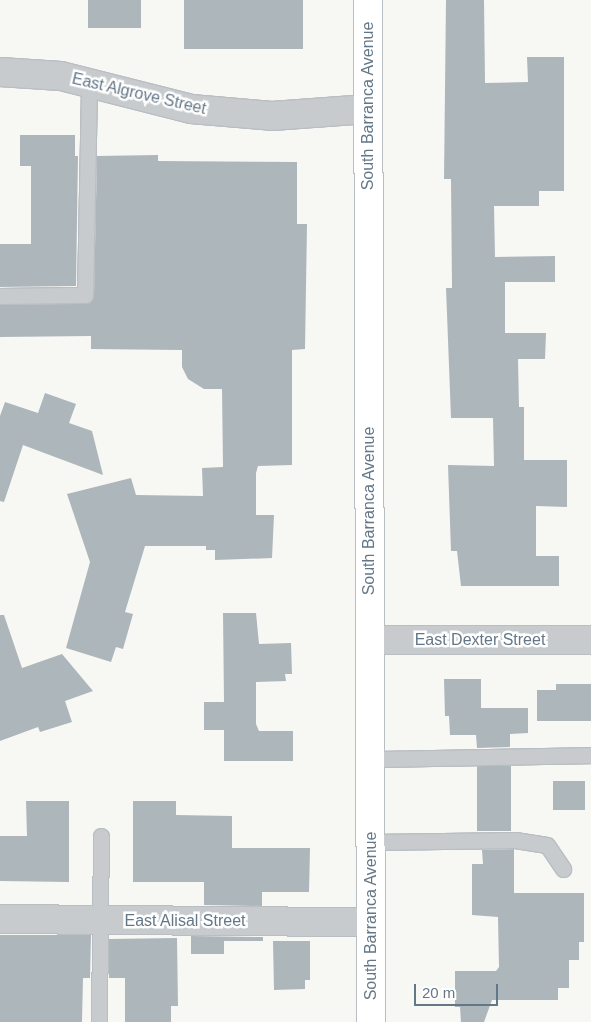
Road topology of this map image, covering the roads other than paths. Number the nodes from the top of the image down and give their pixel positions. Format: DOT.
graph roads {
  1 [pos="368,0"];
  2 [pos="0,72"];
  3 [pos="89,83"];
  4 [pos="368,109"];
  5 [pos="0,296"];
  6 [pos="370,640"];
  7 [pos="591,640"];
  8 [pos="591,755"];
  9 [pos="371,760"];
  10 [pos="101,836"];
  11 [pos="371,842"];
  12 [pos="563,869"];
  13 [pos="0,919"];
  14 [pos="100,920"];
  15 [pos="371,922"];
  16 [pos="99,1022"];
  17 [pos="371,1022"];
  1 -- 4 [label="main road, South Barranca Avenue"];
  2 -- 3 [label="street, East Algrove Street"];
  3 -- 4 [label="street, East Algrove Street"];
  3 -- 5 [label="lane"];
  4 -- 6 [label="main road, South Barranca Avenue"];
  6 -- 7 [label="street, East Dexter Street"];
  6 -- 9 [label="main road, South Barranca Avenue"];
  8 -- 9 [label="lane"];
  9 -- 11 [label="main road, South Barranca Avenue"];
  10 -- 14 [label="lane"];
  11 -- 12 [label="lane"];
  11 -- 15 [label="main road, South Barranca Avenue"];
  13 -- 14 [label="street, East Alisal Street"];
  14 -- 15 [label="street, East Alisal Street"];
  14 -- 16 [label="lane"];
  15 -- 17 [label="main road, South Barranca Avenue"];
}
